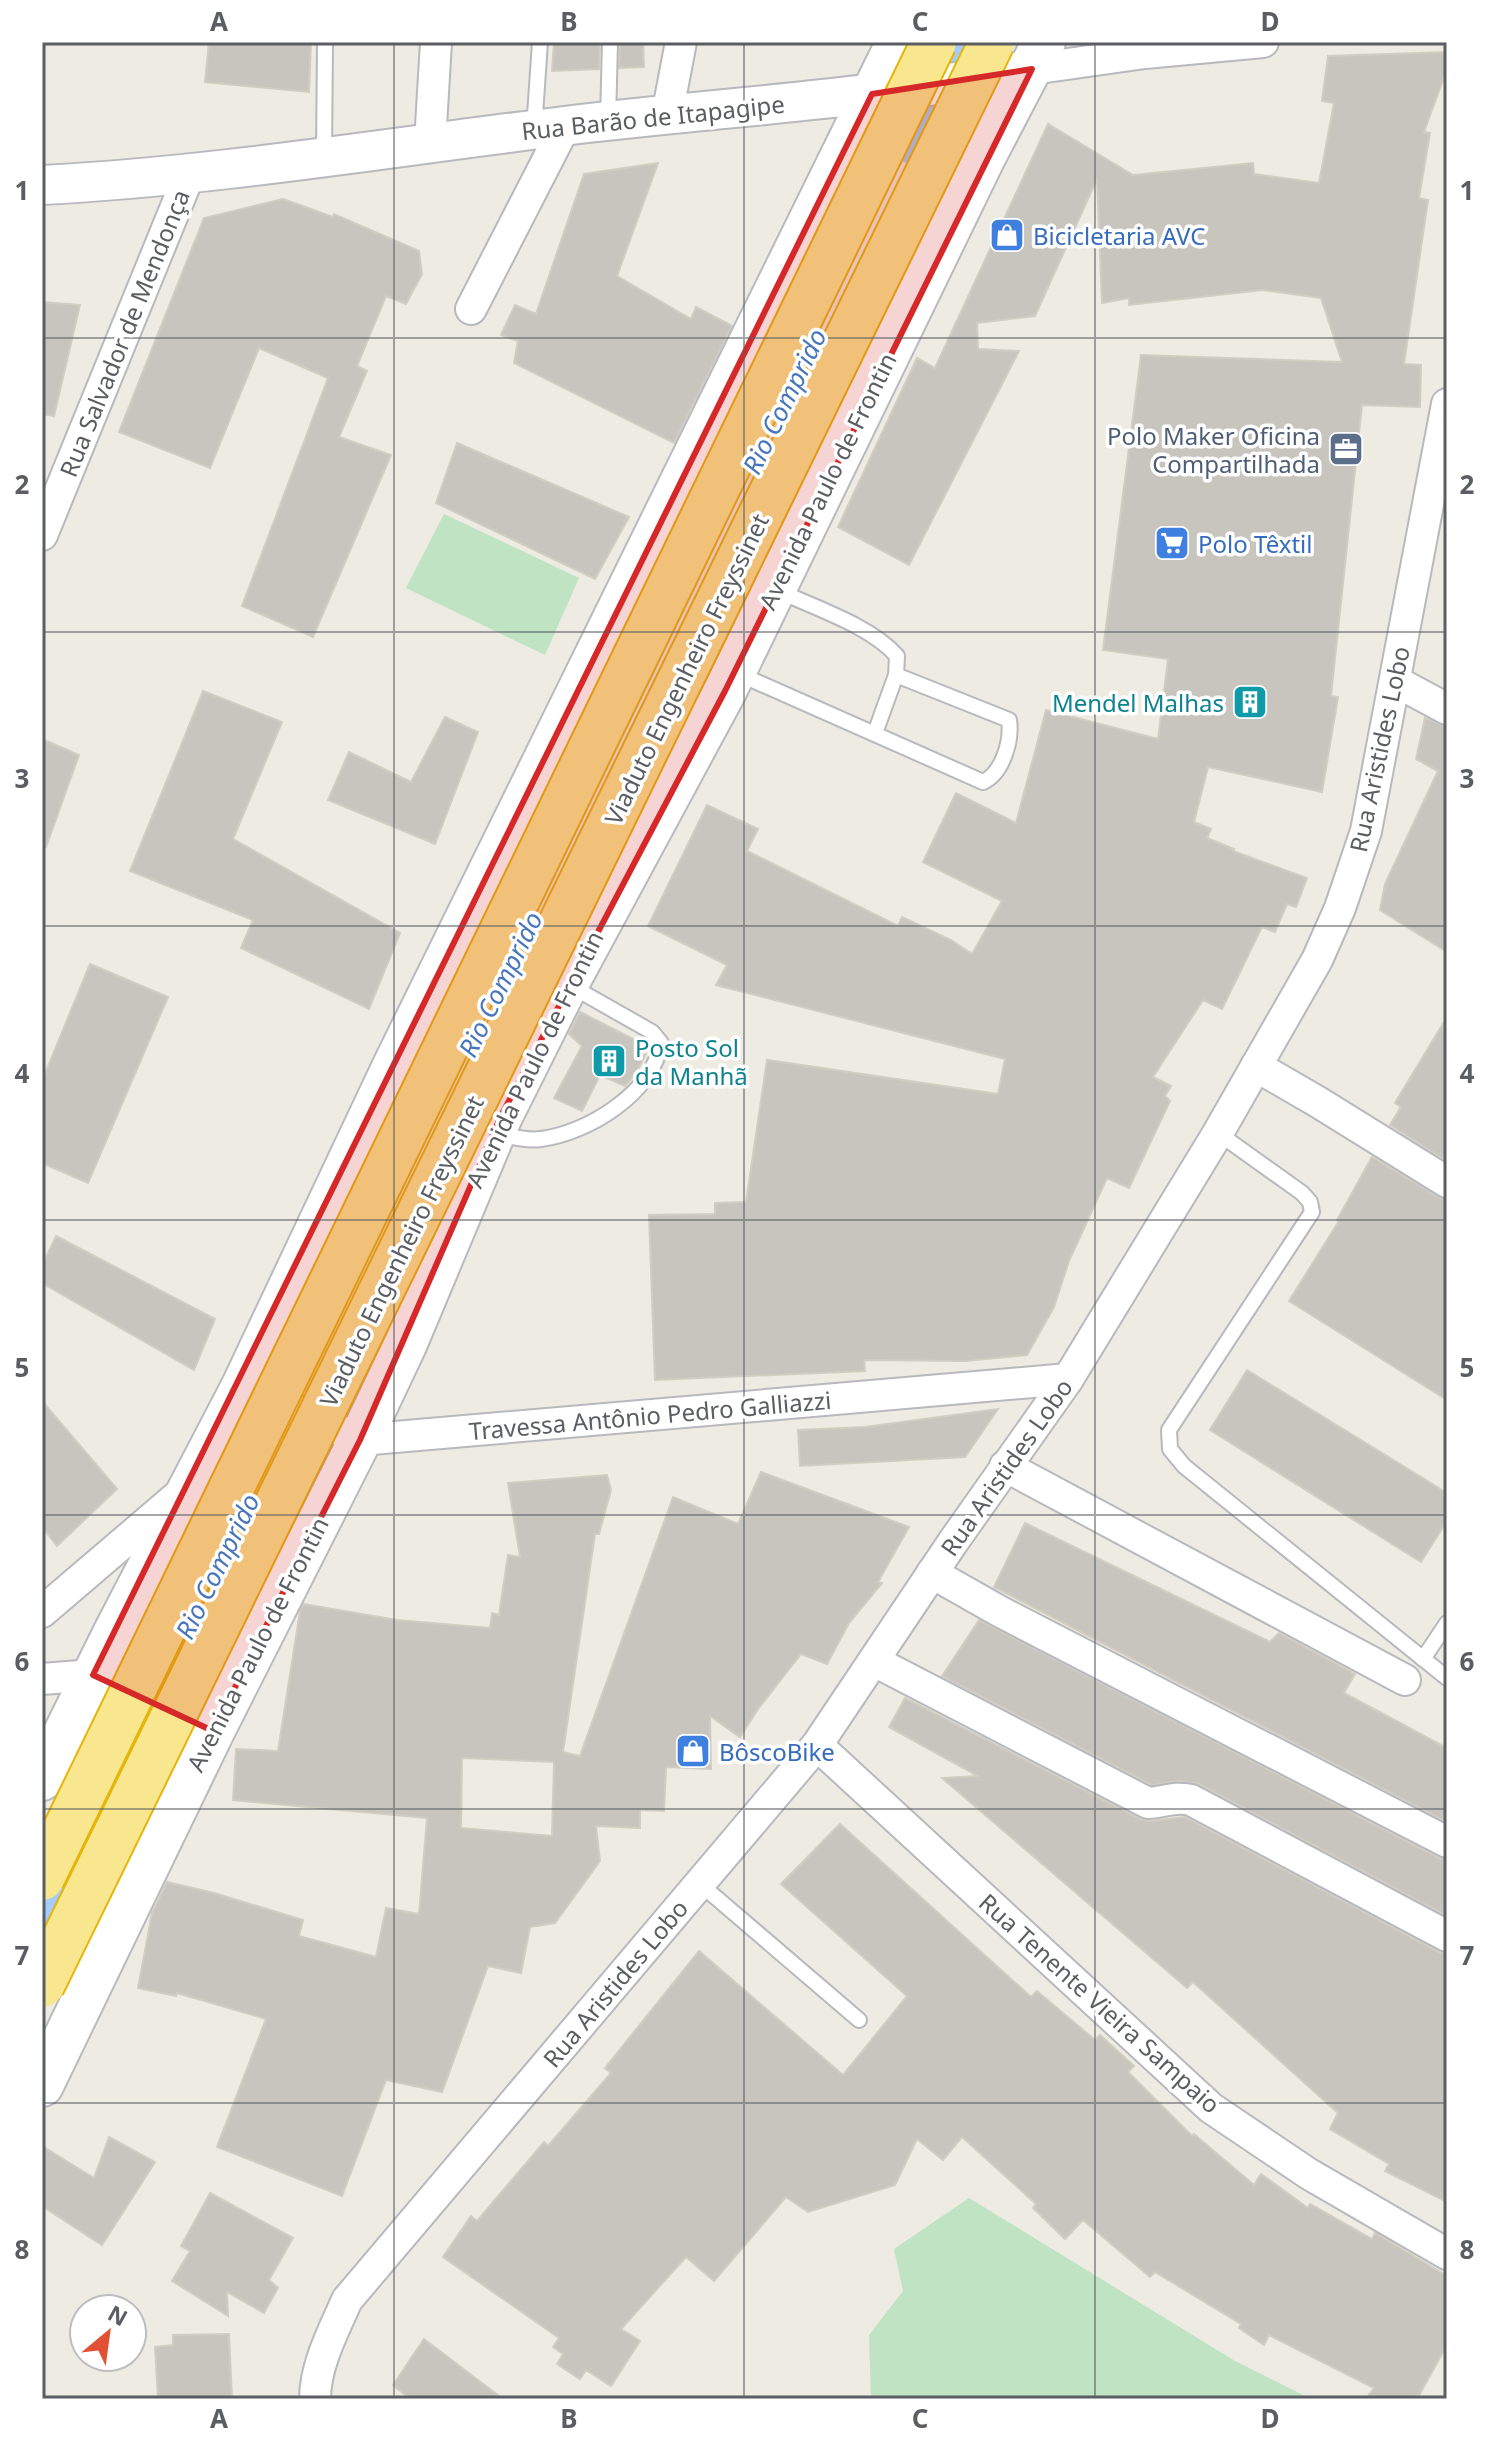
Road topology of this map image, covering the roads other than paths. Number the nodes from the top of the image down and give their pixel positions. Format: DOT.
graph roads {
  1 [pos="325,42"];
  2 [pos="436,42"];
  3 [pos="540,42"];
  4 [pos="610,42"];
  5 [pos="681,42"];
  6 [pos="898,42"];
  7 [pos="934,42"];
  8 [pos="992,42"];
  9 [pos="1263,42"];
  10 [pos="1034,60"];
  11 [pos="874,94"];
  12 [pos="667,115"];
  13 [pos="608,122"];
  14 [pos="550,128"];
  15 [pos="430,143"];
  16 [pos="324,156"];
  17 [pos="189,175"];
  18 [pos="42,185"];
  19 [pos="471,309"];
  20 [pos="1447,404"];
  21 [pos="42,535"];
  22 [pos="775,589"];
  23 [pos="607,632"];
  24 [pos="896,675"];
  25 [pos="1395,681"];
  26 [pos="730,682"];
  27 [pos="1447,709"];
  28 [pos="875,733"];
  29 [pos="567,984"];
  30 [pos="394,1066"];
  31 [pos="1256,1066"];
  32 [pos="497,1124"];
  33 [pos="1218,1133"];
  34 [pos="1447,1182"];
  35 [pos="1068,1379"];
  36 [pos="243,1386"];
  37 [pos="360,1440"];
  38 [pos="1005,1466"];
  39 [pos="190,1486"];
  40 [pos="932,1573"];
  41 [pos="42,1612"];
  42 [pos="1447,1623"];
  43 [pos="874,1661"];
  44 [pos="1414,1670"];
  45 [pos="93,1675"];
  46 [pos="1447,1678"];
  47 [pos="42,1679"];
  48 [pos="213,1731"];
  49 [pos="817,1745"];
  50 [pos="42,1779"];
  51 [pos="1447,1842"];
  52 [pos="42,1878"];
  53 [pos="699,1883"];
  54 [pos="1447,1936"];
  55 [pos="42,1985"];
  56 [pos="859,2020"];
  57 [pos="42,2085"];
  58 [pos="1447,2254"];
  59 [pos="315,2399"];
  1 -- 16 [label="lane"];
  2 -- 15 [label="street"];
  3 -- 14 [label="lane"];
  4 -- 13 [label="lane"];
  5 -- 12 [label="street"];
  6 -- 11 [label="main road"];
  7 -- 52 [label="highway, Viaduto Engenheiro Freyssinet, bridge"];
  8 -- 55 [label="highway, Viaduto Engenheiro Freyssinet, bridge"];
  9 -- 10 [label="street, Rua Barão de Itapagipe"];
  10 -- 11 [label="street, Rua Barão de Itapagipe, bridge"];
  10 -- 22 [label="main road, Avenida Paulo de Frontin"];
  11 -- 12 [label="street, Rua Barão de Itapagipe"];
  11 -- 23 [label="main road"];
  12 -- 13 [label="street, Rua Barão de Itapagipe"];
  13 -- 14 [label="street, Rua Barão de Itapagipe"];
  14 -- 15 [label="street, Rua Barão de Itapagipe"];
  14 -- 19 [label="street"];
  15 -- 16 [label="street, Rua Barão de Itapagipe"];
  16 -- 17 [label="street, Rua Barão de Itapagipe"];
  17 -- 18 [label="street, Rua Barão de Itapagipe"];
  17 -- 21 [label="street, Rua Salvador de Mendonça"];
  20 -- 25 [label="street, Rua Aristides Lobo"];
  22 -- 24 [label="lane"];
  22 -- 26 [label="main road, Avenida Paulo de Frontin"];
  23 -- 26 [label="main road, bridge"];
  23 -- 30 [label="main road"];
  24 -- 28 [label="lane"];
  24 -- 28 [label="lane"];
  25 -- 27 [label="street"];
  25 -- 31 [label="street, Rua Aristides Lobo"];
  26 -- 28 [label="lane"];
  26 -- 29 [label="main road, Avenida Paulo de Frontin"];
  29 -- 32 [label="main road, Avenida Paulo de Frontin"];
  29 -- 32 [label="lane"];
  30 -- 32 [label="main road, bridge"];
  30 -- 36 [label="main road"];
  31 -- 33 [label="street, Rua Aristides Lobo"];
  31 -- 34 [label="street"];
  32 -- 37 [label="main road, Avenida Paulo de Frontin"];
  33 -- 35 [label="street, Rua Aristides Lobo"];
  33 -- 44 [label="lane"];
  35 -- 37 [label="street, Travessa Antônio Pedro Galliazzi"];
  35 -- 38 [label="street, Rua Aristides Lobo"];
  36 -- 37 [label="street, Travessa Antônio Pedro Galliazzi, bridge"];
  36 -- 39 [label="main road"];
  37 -- 48 [label="main road, Avenida Paulo de Frontin"];
  38 -- 40 [label="street, Rua Aristides Lobo"];
  38 -- 44 [label="street"];
  39 -- 41 [label="street"];
  39 -- 45 [label="main road"];
  40 -- 43 [label="street, Rua Aristides Lobo"];
  40 -- 51 [label="street"];
  42 -- 44 [label="lane"];
  43 -- 49 [label="street, Rua Aristides Lobo"];
  43 -- 54 [label="street"];
  44 -- 46 [label="lane"];
  45 -- 47 [label="street"];
  45 -- 48 [label="main road, bridge"];
  45 -- 50 [label="main road"];
  48 -- 57 [label="main road, Avenida Paulo de Frontin"];
  49 -- 53 [label="street, Rua Aristides Lobo"];
  49 -- 58 [label="street, Rua Tenente Vieira Sampaio"];
  53 -- 56 [label="lane"];
  53 -- 59 [label="street, Rua Aristides Lobo"];
}
